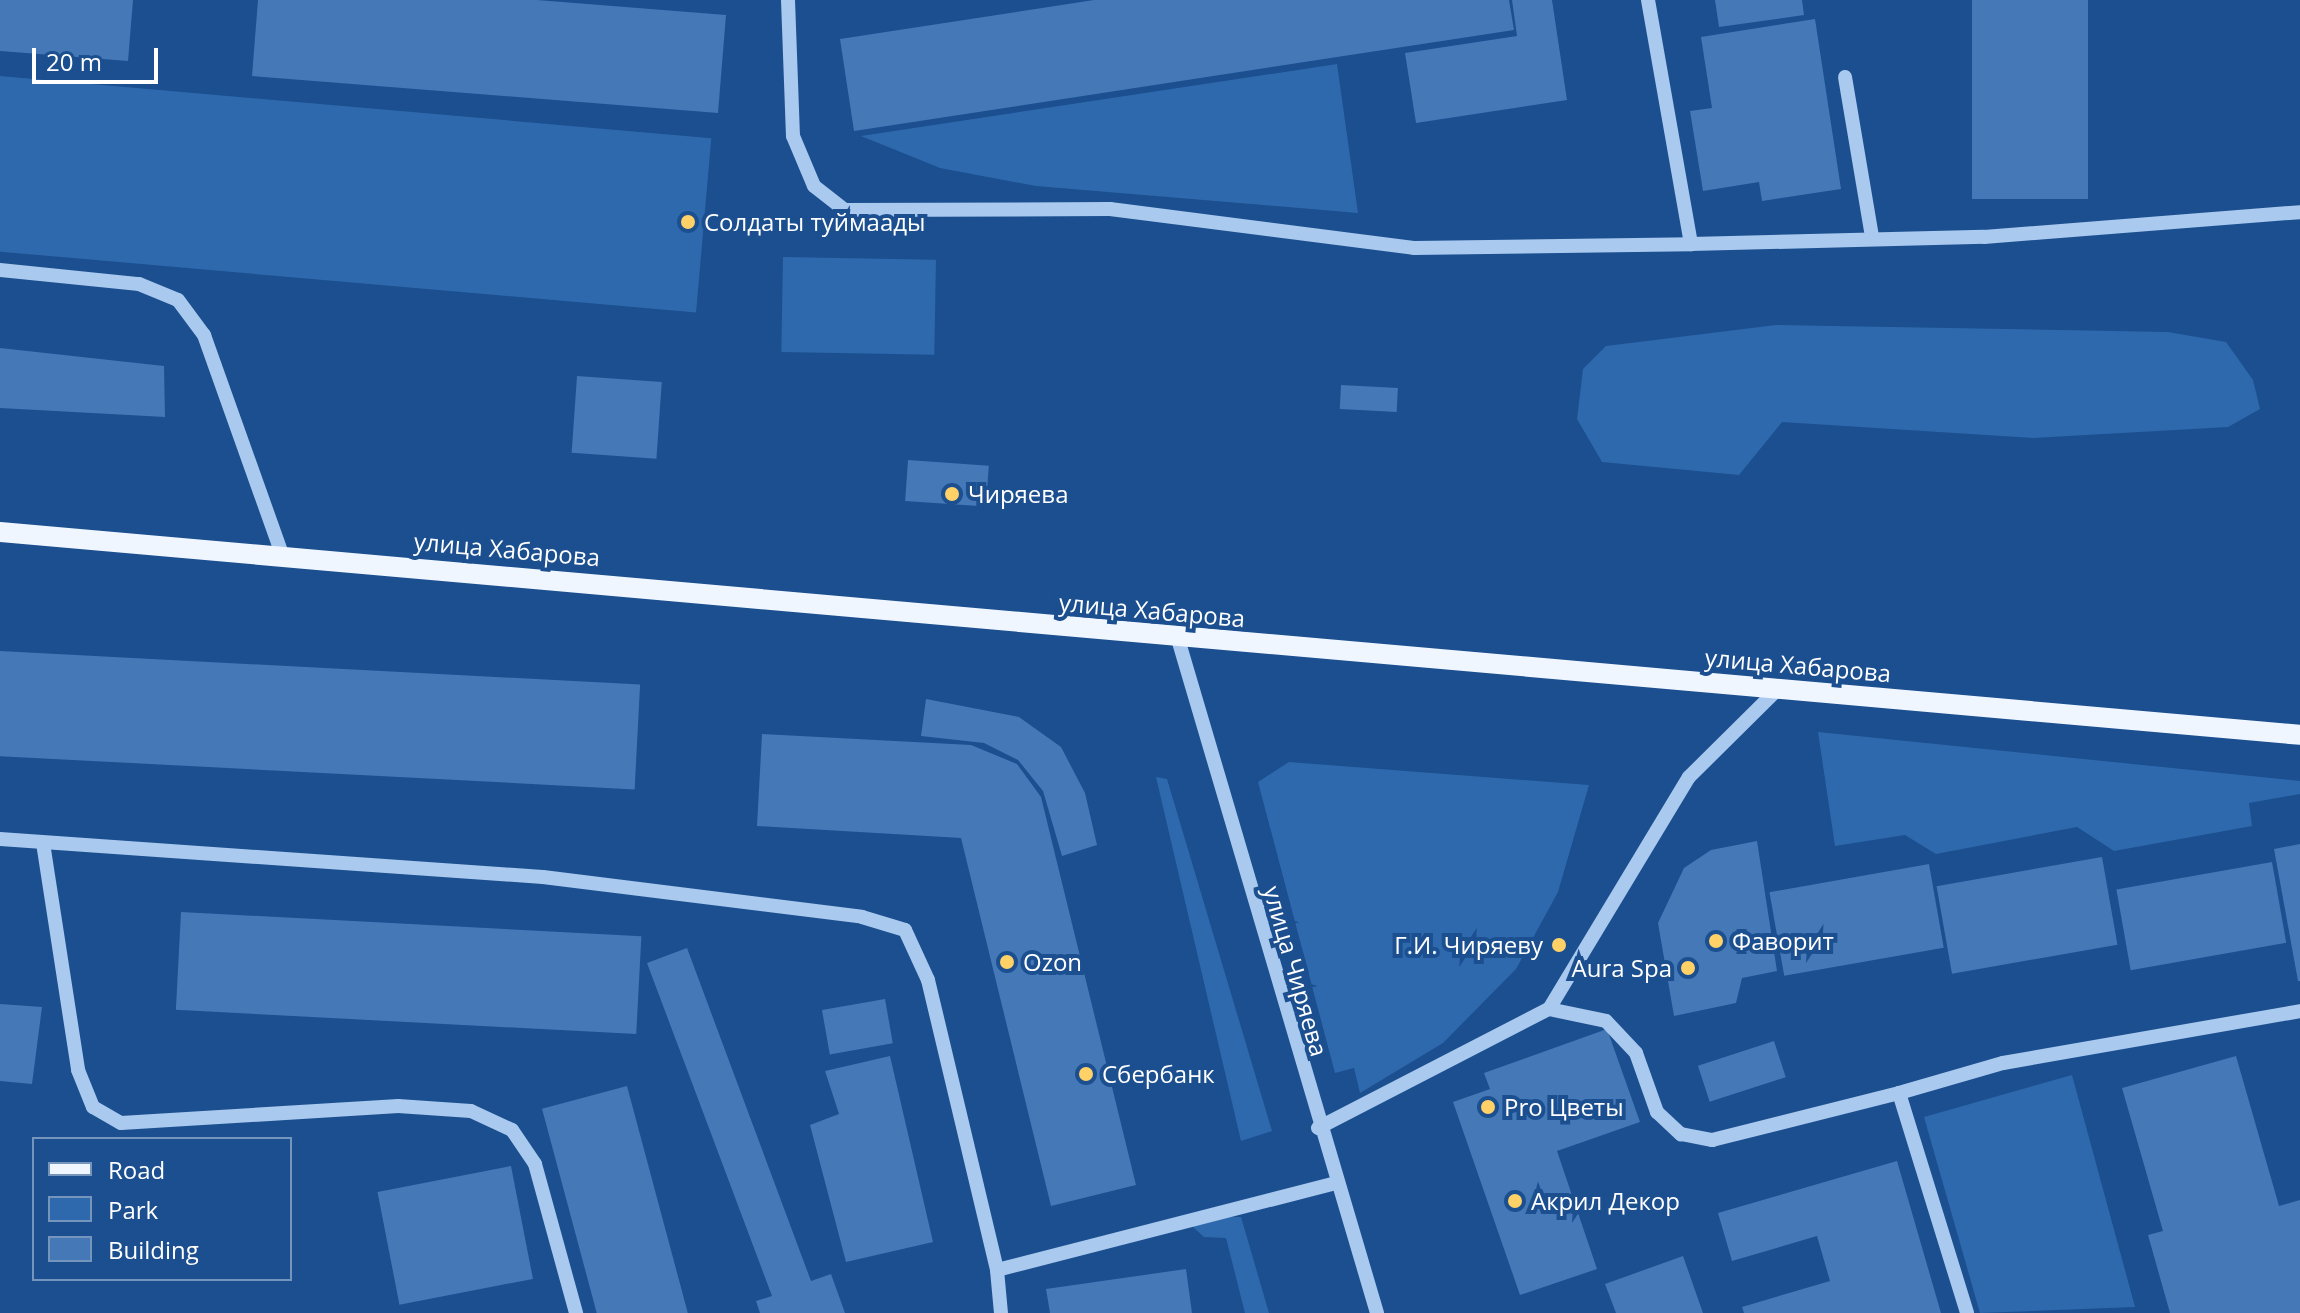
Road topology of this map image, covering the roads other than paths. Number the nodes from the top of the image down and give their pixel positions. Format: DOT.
graph roads {
  1 [pos="788,0"];
  2 [pos="1648,0"];
  3 [pos="1845,77"];
  4 [pos="2300,212"];
  5 [pos="1872,236"];
  6 [pos="1691,244"];
  7 [pos="0,270"];
  8 [pos="0,532"];
  9 [pos="282,554"];
  10 [pos="1178,639"];
  11 [pos="1778,689"];
  12 [pos="2300,735"];
  13 [pos="0,839"];
  14 [pos="43,843"];
  15 [pos="1549,1009"];
  16 [pos="2300,1011"];
  17 [pos="1899,1093"];
  18 [pos="1318,1128"];
  19 [pos="1335,1183"];
  20 [pos="997,1270"];
  21 [pos="576,1313"];
  22 [pos="1001,1313"];
  23 [pos="1377,1313"];
  24 [pos="1967,1313"];
  1 -- 6 [label="street"];
  2 -- 6 [label="street"];
  3 -- 5 [label="street"];
  4 -- 5 [label="street"];
  5 -- 6 [label="street"];
  7 -- 9 [label="street"];
  8 -- 9 [label="main road, улица Хабарова"];
  9 -- 10 [label="main road, улица Хабарова"];
  10 -- 11 [label="main road, улица Хабарова"];
  10 -- 18 [label="street, улица Чиряева"];
  11 -- 12 [label="main road, улица Хабарова"];
  11 -- 15 [label="street"];
  13 -- 14 [label="street"];
  14 -- 20 [label="street"];
  14 -- 21 [label="street"];
  15 -- 17 [label="street"];
  15 -- 18 [label="street"];
  16 -- 17 [label="street"];
  17 -- 24 [label="street"];
  18 -- 19 [label="street, улица Чиряева"];
  19 -- 20 [label="street"];
  19 -- 23 [label="street, улица Чиряева"];
  20 -- 22 [label="street"];
}
